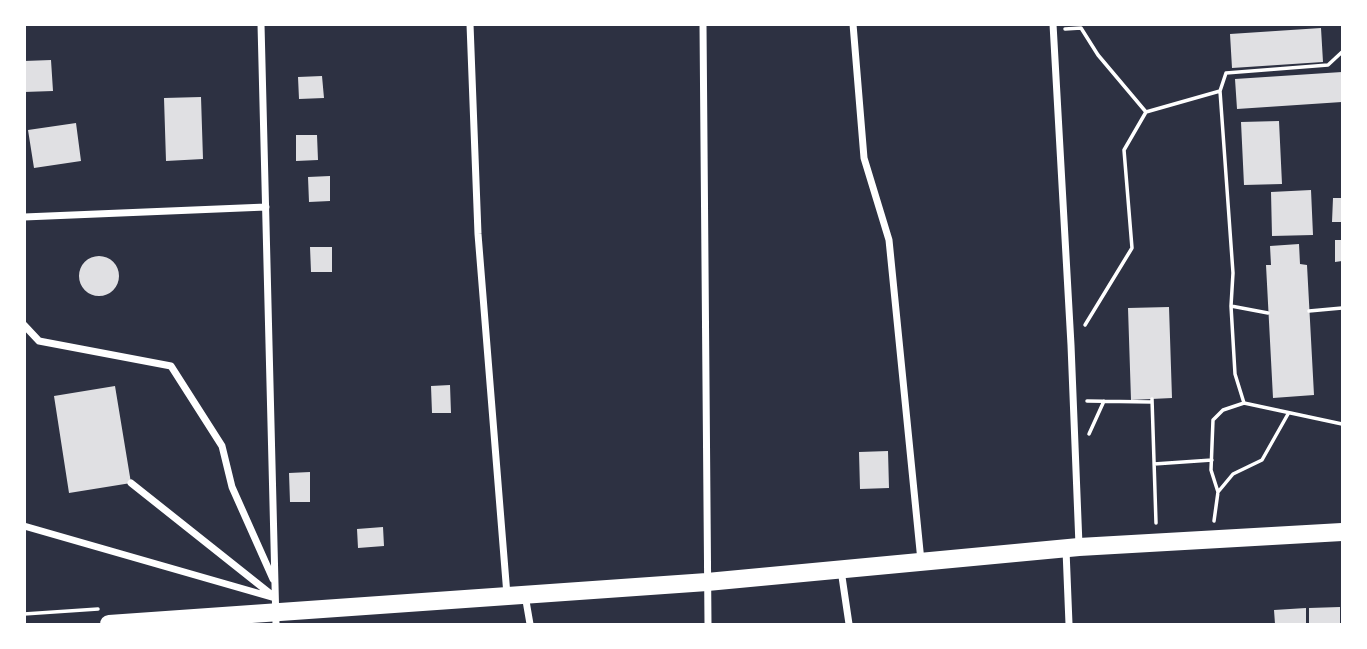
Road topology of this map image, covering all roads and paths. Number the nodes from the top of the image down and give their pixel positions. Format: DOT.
graph roads {
  1 [pos="261,24"];
  2 [pos="470,24"];
  3 [pos="703,24"];
  4 [pos="853,24"];
  5 [pos="1053,27"];
  6 [pos="1342,52"];
  7 [pos="1220,91"];
  8 [pos="1146,112"];
  9 [pos="266,207"];
  10 [pos="24,217"];
  11 [pos="1231,306"];
  12 [pos="1342,308"];
  13 [pos="1309,311"];
  14 [pos="1268,313"];
  15 [pos="24,326"];
  16 [pos="1071,345"];
  17 [pos="1073,401"];
  18 [pos="1104,401"];
  19 [pos="1244,403"];
  20 [pos="1288,414"];
  21 [pos="1342,424"];
  22 [pos="1075,444"];
  23 [pos="1212,460"];
  24 [pos="1154,464"];
  25 [pos="131,482"];
  26 [pos="1218,492"];
  27 [pos="1213,525"];
  28 [pos="24,526"];
  29 [pos="1157,528"];
  30 [pos="1342,532"];
  31 [pos="1072,548"];
  32 [pos="921,562"];
  33 [pos="841,569"];
  34 [pos="707,582"];
  35 [pos="275,583"];
  36 [pos="525,595"];
  37 [pos="507,596"];
  38 [pos="276,612"];
  39 [pos="109,625"];
  40 [pos="530,625"];
  41 [pos="708,625"];
  42 [pos="849,625"];
  43 [pos="1069,625"];
  1 -- 9 [label="street"];
  2 -- 37 [label="street"];
  3 -- 34 [label="street"];
  4 -- 32 [label="street"];
  5 -- 8 [label="path"];
  5 -- 16 [label="street"];
  6 -- 7 [label="path"];
  7 -- 8 [label="path"];
  7 -- 11 [label="path"];
  8 -- 16 [label="path"];
  9 -- 10 [label="street"];
  9 -- 35 [label="street"];
  11 -- 14 [label="path"];
  11 -- 19 [label="path"];
  12 -- 13 [label="path"];
  15 -- 35 [label="street"];
  16 -- 17 [label="street"];
  17 -- 18 [label="path"];
  17 -- 22 [label="street"];
  18 -- 22 [label="path"];
  18 -- 24 [label="path"];
  19 -- 20 [label="path"];
  19 -- 23 [label="path"];
  20 -- 21 [label="path"];
  20 -- 26 [label="path"];
  22 -- 31 [label="street"];
  23 -- 24 [label="path"];
  23 -- 26 [label="path"];
  24 -- 29 [label="path"];
  25 -- 38 [label="street"];
  26 -- 27 [label="path"];
  28 -- 38 [label="street"];
  30 -- 31 [label="main road"];
  31 -- 32 [label="main road"];
  31 -- 43 [label="street"];
  32 -- 33 [label="main road"];
  33 -- 34 [label="main road"];
  33 -- 42 [label="street"];
  34 -- 36 [label="main road"];
  34 -- 41 [label="street"];
  35 -- 38 [label="street"];
  36 -- 37 [label="main road"];
  36 -- 40 [label="street"];
  37 -- 38 [label="main road"];
  38 -- 39 [label="main road"];
}
